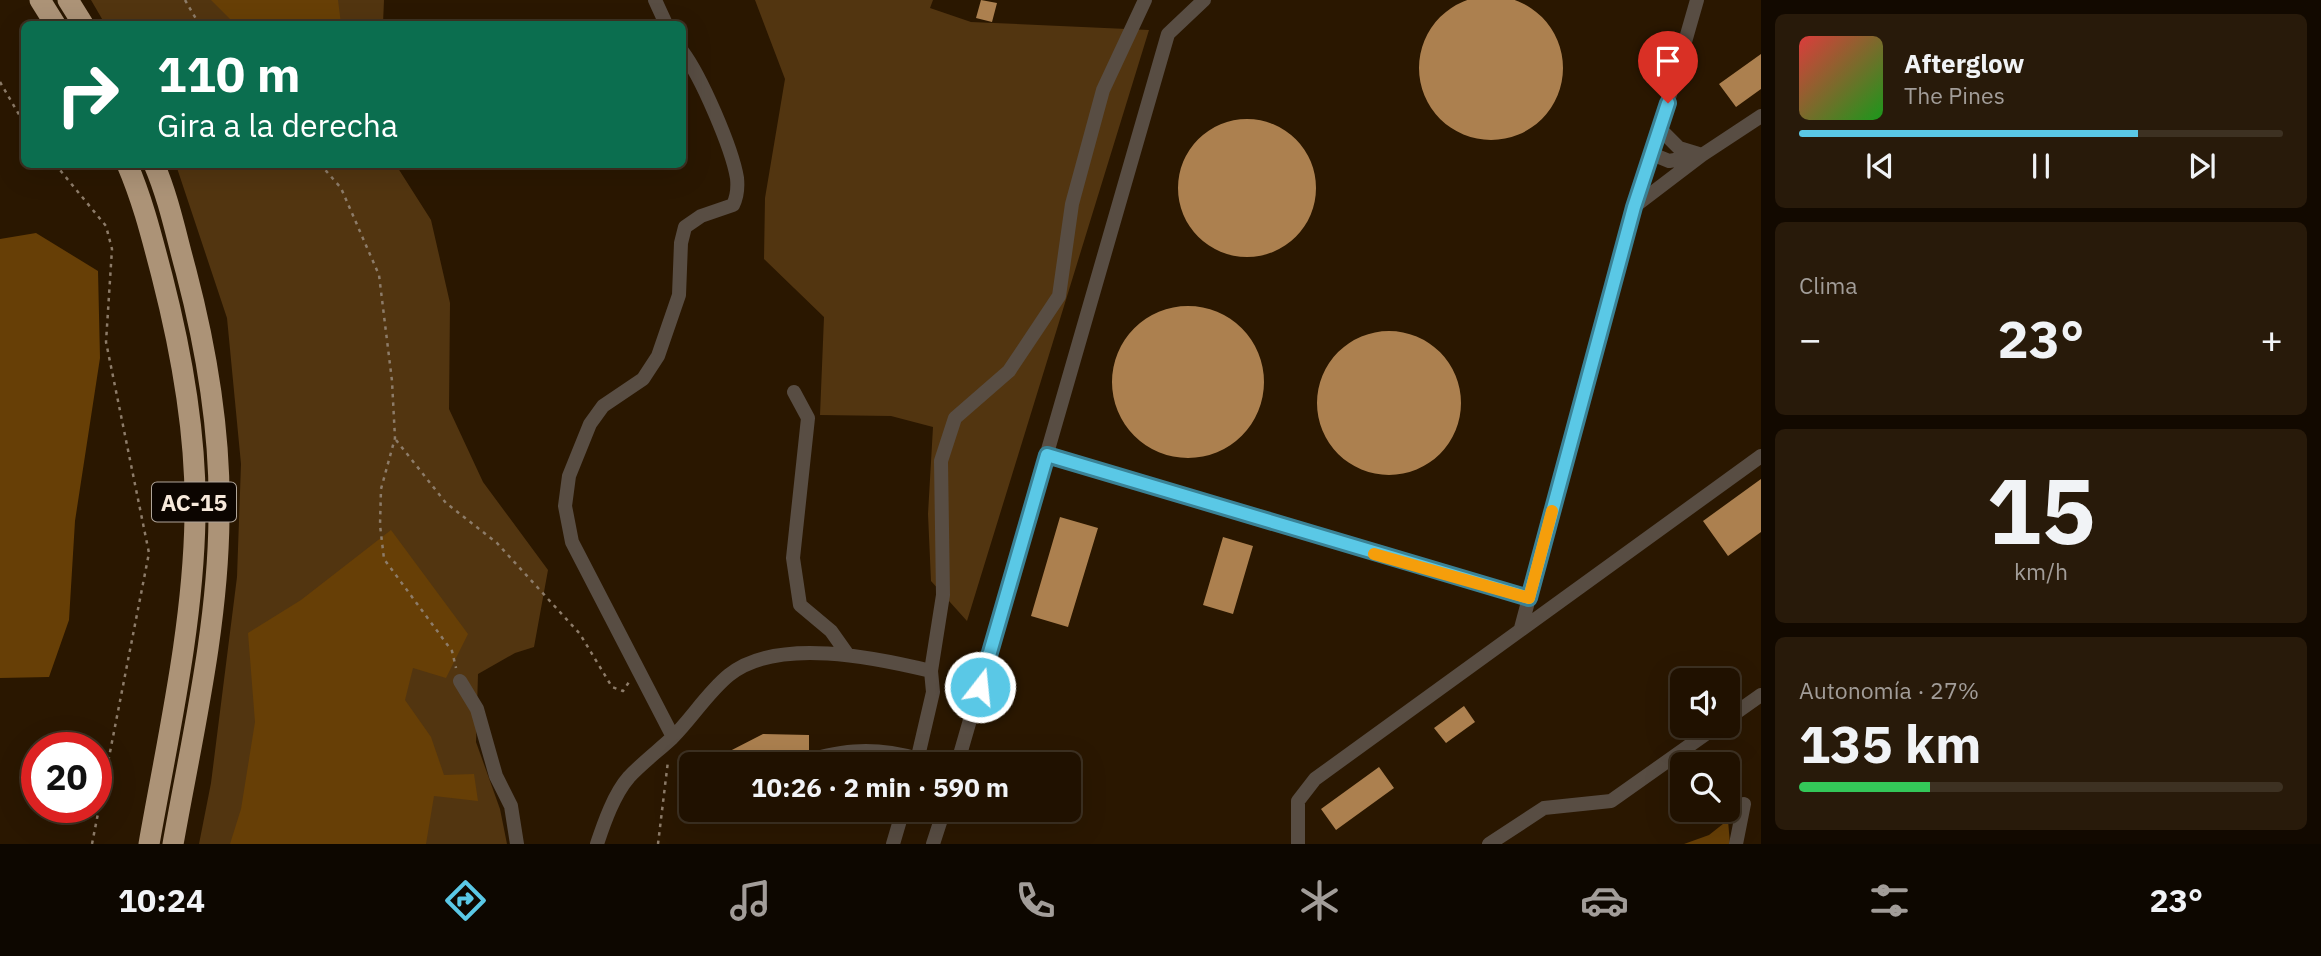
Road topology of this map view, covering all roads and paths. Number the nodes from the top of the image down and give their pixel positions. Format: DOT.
graph roads {
  1 [pos="40,0"];
  2 [pos="68,0"];
  3 [pos="186,0"];
  4 [pos="655,0"];
  5 [pos="1144,0"];
  6 [pos="1204,0"];
  7 [pos="1697,0"];
  8 [pos="53,21"];
  9 [pos="81,21"];
  10 [pos="197,21"];
  11 [pos="665,21"];
  12 [pos="686,56"];
  13 [pos="0,82"];
  14 [pos="1761,116"];
  15 [pos="21,118"];
  16 [pos="1660,129"];
  17 [pos="1652,153"];
  18 [pos="1702,155"];
  19 [pos="58,168"];
  20 [pos="129,168"];
  21 [pos="156,168"];
  22 [pos="324,168"];
  23 [pos="1634,207"];
  24 [pos="794,392"];
  25 [pos="395,439"];
  26 [pos="1047,455"];
  27 [pos="1761,456"];
  28 [pos="1529,598"];
  29 [pos="1521,628"];
  30 [pos="626,647"];
  31 [pos="848,655"];
  32 [pos="931,671"];
  33 [pos="460,681"];
  34 [pos="1761,695"];
  35 [pos="1740,710"];
  36 [pos="673,737"];
  37 [pos="1700,738"];
  38 [pos="833,752"];
  39 [pos="892,752"];
  40 [pos="919,752"];
  41 [pos="961,752"];
  42 [pos="1744,804"];
  43 [pos="899,822"];
  44 [pos="940,822"];
  45 [pos="92,844"];
  46 [pos="149,844"];
  47 [pos="173,844"];
  48 [pos="517,844"];
  49 [pos="597,844"];
  50 [pos="658,844"];
  51 [pos="893,844"];
  52 [pos="933,844"];
  53 [pos="1298,844"];
  54 [pos="1489,844"];
  55 [pos="1736,844"];
  1 -- 8 [label="highway"];
  2 -- 9 [label="highway"];
  3 -- 10 [label="path"];
  4 -- 11 [label="street"];
  5 -- 32 [label="street"];
  6 -- 26 [label="street"];
  7 -- 16 [label="street"];
  12 -- 30 [label="street"];
  13 -- 15 [label="path"];
  14 -- 18 [label="street"];
  16 -- 17 [label="street"];
  16 -- 18 [label="street"];
  17 -- 18 [label="street"];
  17 -- 23 [label="street"];
  18 -- 23 [label="street"];
  19 -- 45 [label="path"];
  20 -- 46 [label="highway, AC-15"];
  21 -- 47 [label="highway, AC-15"];
  22 -- 25 [label="path"];
  23 -- 28 [label="street"];
  24 -- 31 [label="street"];
  25 -- 30 [label="path"];
  25 -- 33 [label="path"];
  26 -- 28 [label="street"];
  26 -- 41 [label="street"];
  27 -- 29 [label="street"];
  28 -- 29 [label="street"];
  29 -- 53 [label="street"];
  30 -- 36 [label="street"];
  31 -- 32 [label="street"];
  31 -- 36 [label="street"];
  32 -- 40 [label="street"];
  33 -- 48 [label="street"];
  34 -- 35 [label="street"];
  36 -- 49 [label="street"];
  36 -- 50 [label="path"];
  37 -- 54 [label="street"];
  38 -- 39 [label="street"];
  42 -- 55 [label="street"];
  43 -- 51 [label="street"];
  44 -- 52 [label="street"];
}
